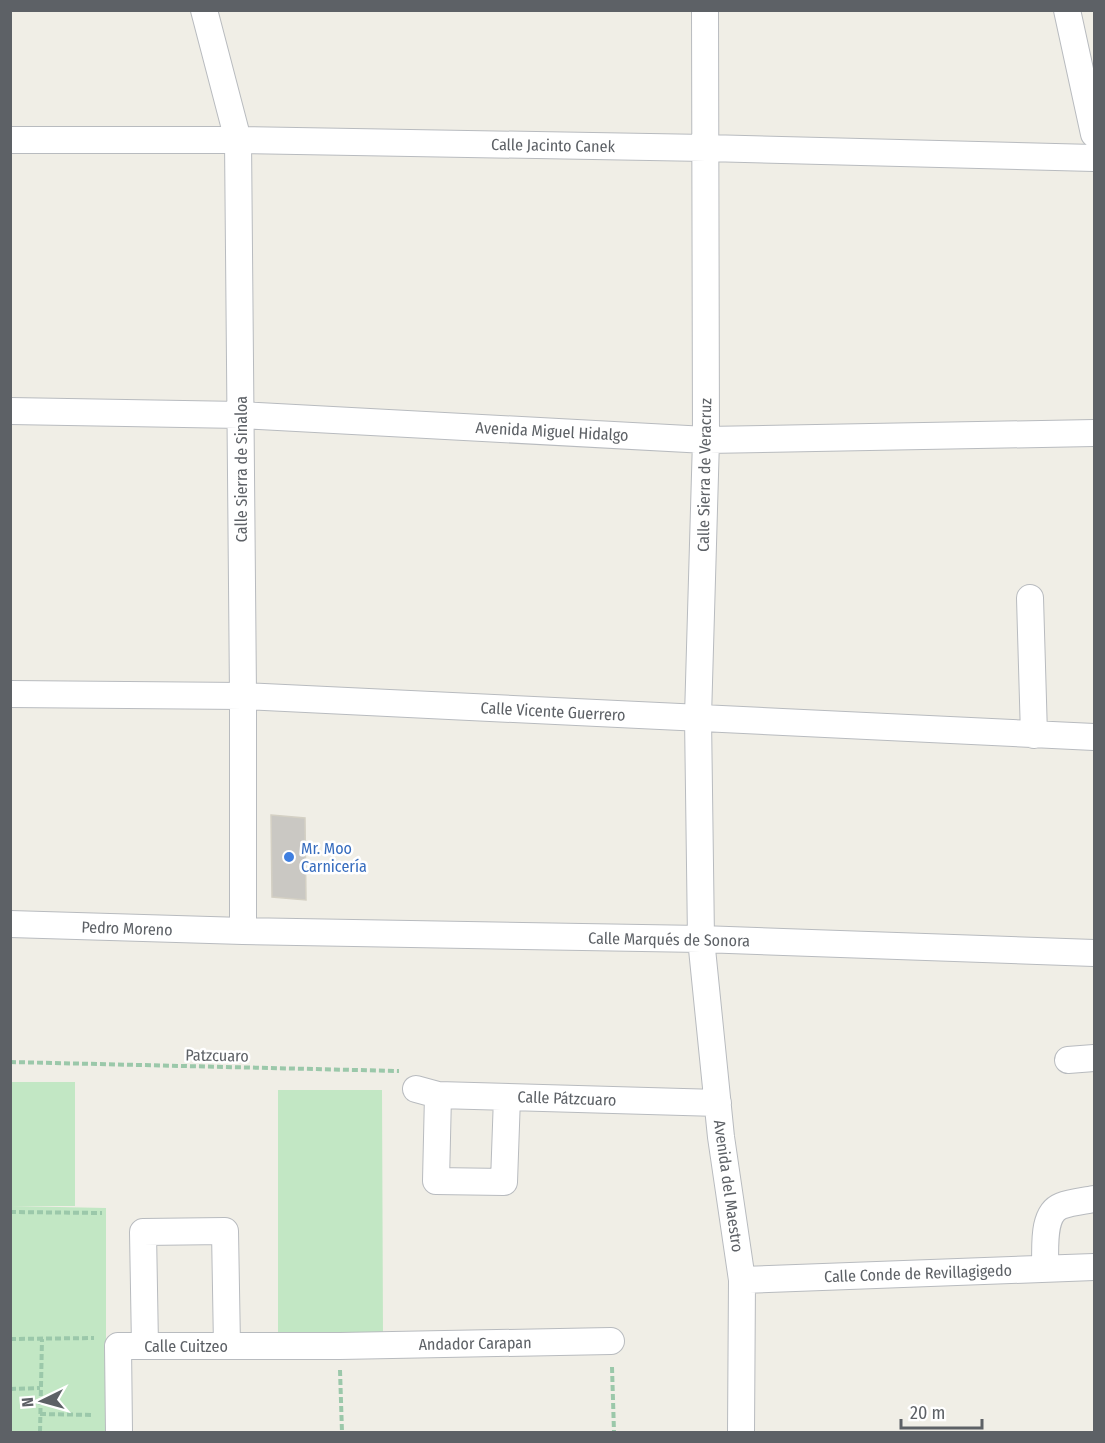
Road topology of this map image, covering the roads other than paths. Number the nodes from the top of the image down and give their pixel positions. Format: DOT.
graph roads {
  1 [pos="204,10"];
  2 [pos="705,10"];
  3 [pos="1067,10"];
  4 [pos="1095,134"];
  5 [pos="10,140"];
  6 [pos="238,140"];
  7 [pos="706,148"];
  8 [pos="1095,158"];
  9 [pos="10,411"];
  10 [pos="241,415"];
  11 [pos="1095,434"];
  12 [pos="706,440"];
  13 [pos="1030,598"];
  14 [pos="10,694"];
  15 [pos="243,696"];
  16 [pos="698,717"];
  17 [pos="1034,735"];
  18 [pos="1095,737"];
  19 [pos="10,924"];
  20 [pos="243,932"];
  21 [pos="701,939"];
  22 [pos="1095,953"];
  23 [pos="1095,1058"];
  24 [pos="1068,1060"];
  25 [pos="507,1097"];
  26 [pos="718,1103"];
  27 [pos="1095,1199"];
  28 [pos="1095,1267"];
  29 [pos="1045,1269"];
  30 [pos="742,1280"];
  31 [pos="611,1341"];
  32 [pos="145,1346"];
  33 [pos="227,1346"];
  34 [pos="340,1346"];
  35 [pos="119,1432"];
  36 [pos="741,1432"];
  1 -- 6 [label="street, Calle Sierra de Sinaloa"];
  2 -- 7 [label="street, Calle Sierra de Veracruz"];
  3 -- 4 [label="street"];
  5 -- 6 [label="street, Calle Jacinto Canek"];
  6 -- 7 [label="street, Calle Jacinto Canek"];
  6 -- 10 [label="street, Calle Sierra de Sinaloa"];
  7 -- 8 [label="street, Calle Jacinto Canek"];
  7 -- 12 [label="street, Calle Sierra de Veracruz"];
  9 -- 10 [label="street, Avenida Miguel Hidalgo"];
  10 -- 12 [label="street, Avenida Miguel Hidalgo"];
  10 -- 15 [label="street, Calle Sierra de Sinaloa"];
  11 -- 12 [label="street, Avenida Miguel Hidalgo"];
  12 -- 16 [label="street, Calle Sierra de Veracruz"];
  13 -- 17 [label="street"];
  14 -- 15 [label="street, Calle Vicente Guerrero"];
  15 -- 16 [label="street, Calle Vicente Guerrero"];
  15 -- 20 [label="street, Calle Sierra de Sinaloa"];
  16 -- 17 [label="street, Calle Vicente Guerrero"];
  16 -- 21 [label="street, Calle Sierra de Veracruz"];
  17 -- 18 [label="street, Calle Vicente Guerrero"];
  19 -- 20 [label="street, Pedro Moreno"];
  20 -- 21 [label="street, Calle Marqués de Sonora"];
  21 -- 22 [label="street, Calle Marqués de Sonora"];
  21 -- 26 [label="street, Avenida del Maestro"];
  23 -- 24 [label="street"];
  25 -- 25 [label="street, Calle Pátzcuaro"];
  25 -- 26 [label="street, Calle Pátzcuaro"];
  26 -- 30 [label="street, Avenida del Maestro"];
  27 -- 29 [label="street"];
  28 -- 29 [label="street, Calle Conde de Revillagigedo"];
  29 -- 30 [label="street, Calle Conde de Revillagigedo"];
  30 -- 36 [label="street, Avenida del Maestro"];
  31 -- 34 [label="street, Andador Carapan"];
  32 -- 33 [label="street, Calle Cuitzeo"];
  32 -- 33 [label="street"];
  32 -- 35 [label="street, Calle Cuitzeo"];
  33 -- 34 [label="street, Calle Cuitzeo"];
}
